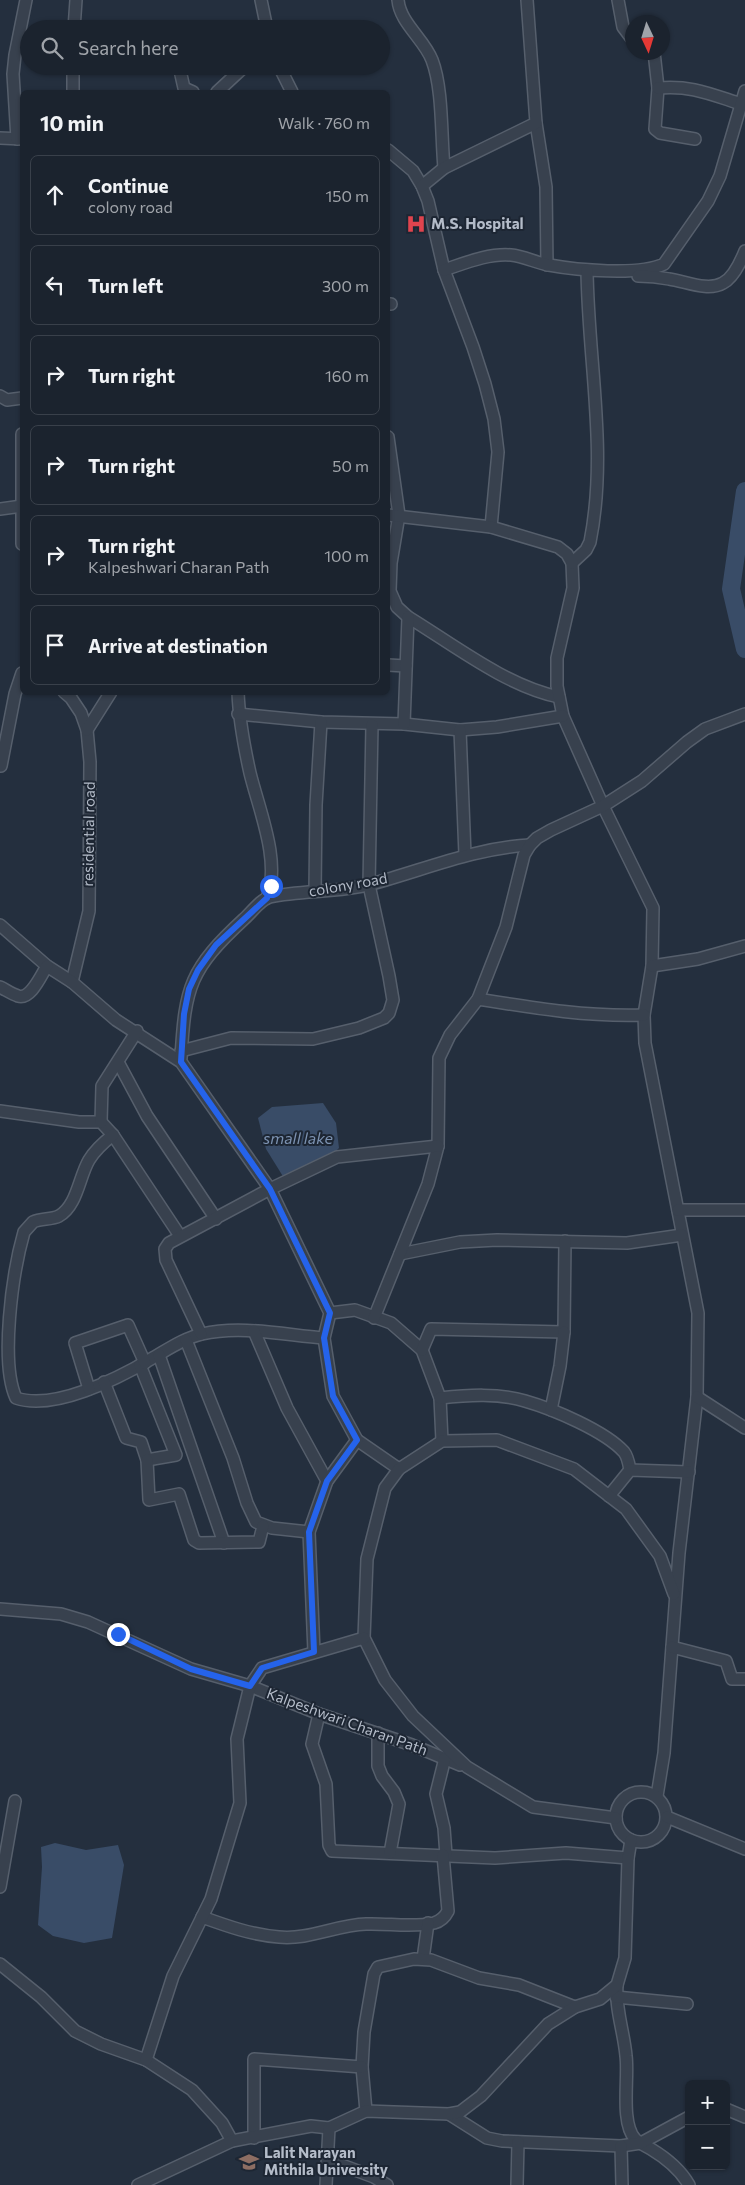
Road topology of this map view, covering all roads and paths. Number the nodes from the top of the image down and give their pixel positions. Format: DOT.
graph roads {
  1 [pos="26,0"];
  2 [pos="76,0"];
  3 [pos="261,0"];
  4 [pos="398,0"];
  5 [pos="528,0"];
  6 [pos="618,0"];
  7 [pos="22,20"];
  8 [pos="75,20"];
  9 [pos="265,20"];
  10 [pos="20,30"];
  11 [pos="625,30"];
  12 [pos="655,60"];
  13 [pos="73,75"];
  14 [pos="181,75"];
  15 [pos="235,75"];
  16 [pos="284,75"];
  17 [pos="658,88"];
  18 [pos="73,90"];
  19 [pos="188,90"];
  20 [pos="219,90"];
  21 [pos="291,90"];
  22 [pos="745,91"];
  23 [pos="741,104"];
  24 [pos="536,123"];
  25 [pos="0,138"];
  26 [pos="20,139"];
  27 [pos="695,139"];
  28 [pos="390,152"];
  29 [pos="444,168"];
  30 [pos="422,186"];
  31 [pos="745,251"];
  32 [pos="547,265"];
  33 [pos="444,270"];
  34 [pos="587,273"];
  35 [pos="0,396"];
  36 [pos="20,398"];
  37 [pos="390,468"];
  38 [pos="20,506"];
  39 [pos="0,509"];
  40 [pos="393,515"];
  41 [pos="491,527"];
  42 [pos="572,562"];
  43 [pos="392,609"];
  44 [pos="408,617"];
  45 [pos="390,665"];
  46 [pos="406,666"];
  47 [pos="20,680"];
  48 [pos="68,695"];
  49 [pos="109,695"];
  50 [pos="238,695"];
  51 [pos="559,697"];
  52 [pos="238,714"];
  53 [pos="745,714"];
  54 [pos="562,716"];
  55 [pos="321,722"];
  56 [pos="404,724"];
  57 [pos="372,725"];
  58 [pos="87,730"];
  59 [pos="460,730"];
  60 [pos="1,766"];
  61 [pos="603,806"];
  62 [pos="530,845"];
  63 [pos="465,855"];
  64 [pos="370,884"];
  65 [pos="315,891"];
  66 [pos="267,898"];
  67 [pos="0,925"];
  68 [pos="745,946"];
  69 [pos="47,966"];
  70 [pos="652,966"];
  71 [pos="72,982"];
  72 [pos="0,988"];
  73 [pos="478,999"];
  74 [pos="644,1015"];
  75 [pos="136,1032"];
  76 [pos="181,1057"];
  77 [pos="118,1062"];
  78 [pos="0,1111"];
  79 [pos="101,1122"];
  80 [pos="113,1135"];
  81 [pos="438,1146"];
  82 [pos="270,1189"];
  83 [pos="678,1210"];
  84 [pos="745,1210"];
  85 [pos="216,1219"];
  86 [pos="180,1236"];
  87 [pos="682,1236"];
  88 [pos="565,1241"];
  89 [pos="400,1254"];
  90 [pos="2,1313"];
  91 [pos="330,1313"];
  92 [pos="374,1318"];
  93 [pos="254,1331"];
  94 [pos="564,1332"];
  95 [pos="201,1334"];
  96 [pos="324,1338"];
  97 [pos="186,1340"];
  98 [pos="422,1350"];
  99 [pos="159,1355"];
  100 [pos="143,1364"];
  101 [pos="104,1382"];
  102 [pos="89,1389"];
  103 [pos="697,1397"];
  104 [pos="440,1398"];
  105 [pos="551,1410"];
  106 [pos="745,1428"];
  107 [pos="357,1440"];
  108 [pos="442,1441"];
  109 [pos="147,1460"];
  110 [pos="399,1468"];
  111 [pos="630,1470"];
  112 [pos="690,1472"];
  113 [pos="327,1481"];
  114 [pos="609,1496"];
  115 [pos="262,1526"];
  116 [pos="309,1532"];
  117 [pos="224,1543"];
  118 [pos="675,1598"];
  119 [pos="0,1609"];
  120 [pos="364,1638"];
  121 [pos="672,1647"];
  122 [pos="314,1652"];
  123 [pos="745,1679"];
  124 [pos="250,1686"];
  125 [pos="319,1714"];
  126 [pos="378,1733"];
  127 [pos="445,1758"];
  128 [pos="467,1767"];
  129 [pos="657,1796"];
  130 [pos="15,1801"];
  131 [pos="667,1817"];
  132 [pos="616,1818"];
  133 [pos="631,1840"];
  134 [pos="745,1849"];
  135 [pos="390,1853"];
  136 [pos="445,1855"];
  137 [pos="628,1858"];
  138 [pos="0,1887"];
  139 [pos="202,1917"];
  140 [pos="428,1923"];
  141 [pos="424,1959"];
  142 [pos="0,1964"];
  143 [pos="617,1984"];
  144 [pos="616,1997"];
  145 [pos="687,2004"];
  146 [pos="575,2007"];
  147 [pos="146,2060"];
  148 [pos="362,2067"];
  149 [pos="366,2111"];
  150 [pos="730,2111"];
  151 [pos="449,2114"];
  152 [pos="745,2117"];
  153 [pos="685,2119"];
  154 [pos="330,2128"];
  155 [pos="254,2138"];
  156 [pos="232,2141"];
  157 [pos="518,2142"];
  158 [pos="641,2143"];
  159 [pos="621,2146"];
  160 [pos="328,2160"];
  161 [pos="138,2185"];
  162 [pos="326,2185"];
  163 [pos="387,2185"];
  164 [pos="517,2185"];
  165 [pos="622,2185"];
  166 [pos="689,2185"];
  1 -- 7 [label="street"];
  2 -- 8 [label="street"];
  3 -- 9 [label="street"];
  4 -- 29 [label="street"];
  5 -- 24 [label="street"];
  6 -- 11 [label="street"];
  10 -- 26 [label="street"];
  12 -- 17 [label="street"];
  13 -- 18 [label="street"];
  14 -- 19 [label="street"];
  15 -- 20 [label="street"];
  16 -- 21 [label="street"];
  17 -- 23 [label="street"];
  17 -- 27 [label="street"];
  22 -- 23 [label="street"];
  23 -- 34 [label="street"];
  24 -- 29 [label="street"];
  24 -- 32 [label="street"];
  25 -- 26 [label="street"];
  28 -- 30 [label="street"];
  29 -- 30 [label="street"];
  30 -- 33 [label="street"];
  31 -- 34 [label="street"];
  32 -- 33 [label="street"];
  32 -- 34 [label="street"];
  33 -- 41 [label="street"];
  34 -- 42 [label="street"];
  35 -- 36 [label="street"];
  37 -- 40 [label="street"];
  38 -- 39 [label="street"];
  40 -- 41 [label="street"];
  40 -- 43 [label="street"];
  41 -- 42 [label="street"];
  42 -- 51 [label="street"];
  43 -- 44 [label="street"];
  44 -- 46 [label="street"];
  44 -- 51 [label="street"];
  45 -- 46 [label="street"];
  46 -- 56 [label="street"];
  47 -- 60 [label="street"];
  48 -- 58 [label="street, residential road"];
  49 -- 58 [label="street"];
  50 -- 52 [label="street"];
  51 -- 54 [label="street"];
  52 -- 55 [label="street"];
  52 -- 66 [label="street"];
  53 -- 61 [label="street"];
  54 -- 59 [label="street"];
  54 -- 61 [label="street"];
  55 -- 57 [label="street"];
  55 -- 65 [label="street"];
  56 -- 57 [label="street"];
  56 -- 59 [label="street"];
  57 -- 64 [label="street"];
  58 -- 71 [label="street, residential road"];
  59 -- 63 [label="street"];
  61 -- 62 [label="street"];
  61 -- 70 [label="street"];
  62 -- 63 [label="street, colony road"];
  62 -- 73 [label="street"];
  63 -- 64 [label="street, colony road"];
  64 -- 65 [label="street, colony road"];
  64 -- 76 [label="street"];
  65 -- 66 [label="street, colony road"];
  66 -- 76 [label="street"];
  67 -- 69 [label="street"];
  68 -- 70 [label="street"];
  69 -- 71 [label="street"];
  69 -- 72 [label="street"];
  70 -- 74 [label="street"];
  71 -- 75 [label="street"];
  73 -- 74 [label="street"];
  73 -- 81 [label="street"];
  74 -- 83 [label="street"];
  75 -- 76 [label="street"];
  75 -- 77 [label="street"];
  76 -- 82 [label="street"];
  77 -- 79 [label="street"];
  77 -- 85 [label="street"];
  78 -- 79 [label="street"];
  79 -- 80 [label="street"];
  80 -- 86 [label="street"];
  80 -- 90 [label="street"];
  81 -- 82 [label="street"];
  81 -- 89 [label="street"];
  82 -- 85 [label="street"];
  82 -- 91 [label="street"];
  83 -- 84 [label="street"];
  83 -- 87 [label="street"];
  85 -- 86 [label="street"];
  86 -- 95 [label="street"];
  87 -- 88 [label="street"];
  87 -- 103 [label="street"];
  88 -- 89 [label="street"];
  88 -- 94 [label="street"];
  89 -- 92 [label="street"];
  90 -- 102 [label="street"];
  91 -- 92 [label="street"];
  91 -- 96 [label="street"];
  92 -- 98 [label="street"];
  93 -- 95 [label="street"];
  93 -- 96 [label="street"];
  93 -- 113 [label="street"];
  94 -- 98 [label="street"];
  94 -- 105 [label="street"];
  95 -- 97 [label="street"];
  96 -- 107 [label="street"];
  97 -- 99 [label="street"];
  97 -- 115 [label="street"];
  98 -- 104 [label="street"];
  99 -- 100 [label="street"];
  99 -- 117 [label="street"];
  100 -- 101 [label="street"];
  100 -- 102 [label="street"];
  100 -- 109 [label="street"];
  101 -- 102 [label="street"];
  101 -- 109 [label="street"];
  103 -- 106 [label="street"];
  103 -- 112 [label="street"];
  104 -- 105 [label="street"];
  104 -- 108 [label="street"];
  105 -- 111 [label="street"];
  107 -- 110 [label="street"];
  107 -- 113 [label="street"];
  108 -- 110 [label="street"];
  108 -- 114 [label="street"];
  109 -- 117 [label="street"];
  110 -- 120 [label="street"];
  111 -- 112 [label="street"];
  111 -- 114 [label="street"];
  112 -- 118 [label="street"];
  113 -- 116 [label="street"];
  114 -- 118 [label="street"];
  115 -- 116 [label="street"];
  115 -- 117 [label="street"];
  116 -- 122 [label="street"];
  118 -- 121 [label="street"];
  119 -- 124 [label="street, Kalpeshwari Charan Path"];
  120 -- 122 [label="street"];
  120 -- 128 [label="street"];
  121 -- 123 [label="street"];
  121 -- 129 [label="street"];
  122 -- 124 [label="street"];
  124 -- 125 [label="street, Kalpeshwari Charan Path"];
  124 -- 139 [label="street"];
  125 -- 126 [label="street, Kalpeshwari Charan Path"];
  125 -- 135 [label="street"];
  126 -- 127 [label="street, Kalpeshwari Charan Path"];
  126 -- 135 [label="street"];
  127 -- 128 [label="street, Kalpeshwari Charan Path"];
  127 -- 136 [label="street"];
  128 -- 132 [label="street"];
  129 -- 131 [label="street"];
  129 -- 132 [label="street"];
  130 -- 138 [label="street"];
  131 -- 133 [label="street"];
  131 -- 134 [label="street"];
  132 -- 133 [label="street"];
  133 -- 137 [label="street"];
  135 -- 136 [label="street"];
  136 -- 137 [label="street"];
  136 -- 140 [label="street"];
  137 -- 143 [label="street"];
  139 -- 140 [label="street"];
  139 -- 147 [label="street"];
  140 -- 141 [label="street"];
  141 -- 146 [label="street"];
  141 -- 148 [label="street"];
  142 -- 147 [label="street"];
  143 -- 144 [label="street"];
  143 -- 146 [label="street"];
  144 -- 145 [label="street"];
  144 -- 158 [label="street"];
  146 -- 151 [label="street"];
  147 -- 156 [label="street"];
  148 -- 149 [label="street"];
  148 -- 155 [label="street"];
  149 -- 151 [label="street"];
  149 -- 154 [label="street"];
  150 -- 152 [label="street"];
  151 -- 157 [label="street"];
  153 -- 158 [label="street"];
  154 -- 155 [label="street"];
  154 -- 160 [label="street"];
  155 -- 156 [label="street"];
  156 -- 161 [label="street"];
  157 -- 159 [label="street"];
  157 -- 164 [label="street"];
  158 -- 159 [label="street"];
  158 -- 166 [label="street"];
  159 -- 165 [label="street"];
  160 -- 162 [label="street"];
  160 -- 163 [label="street"];
}
